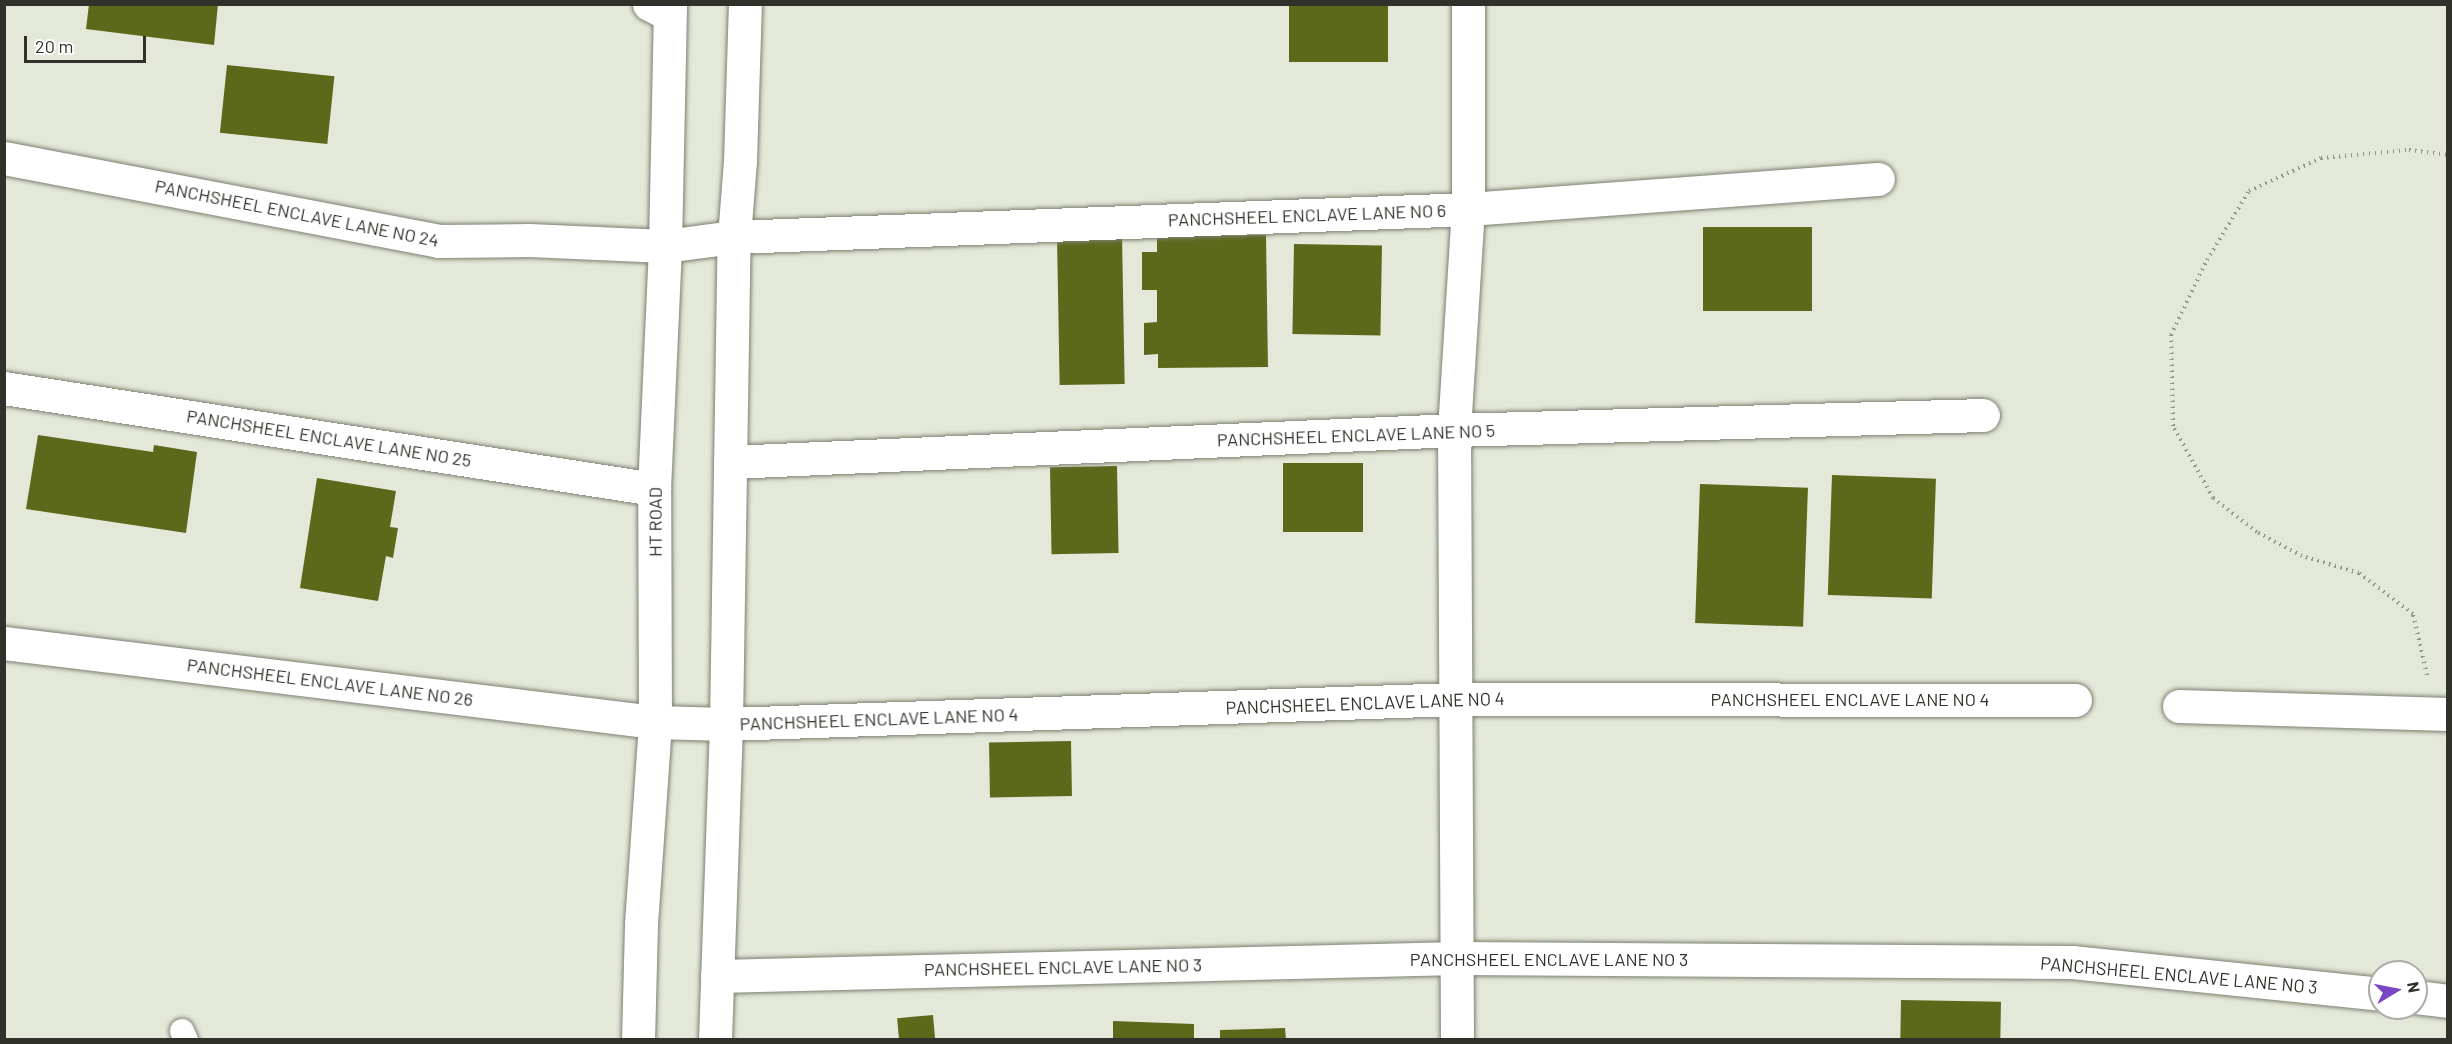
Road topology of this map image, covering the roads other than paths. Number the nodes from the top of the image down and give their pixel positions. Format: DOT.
graph roads {
  1 [pos="745,4"];
  2 [pos="1468,4"];
  3 [pos="663,8"];
  4 [pos="4,158"];
  5 [pos="1878,179"];
  6 [pos="1468,209"];
  7 [pos="734,237"];
  8 [pos="665,246"];
  9 [pos="4,388"];
  10 [pos="1983,415"];
  11 [pos="1455,430"];
  12 [pos="730,462"];
  13 [pos="654,489"];
  14 [pos="4,644"];
  15 [pos="1455,699"];
  16 [pos="2075,700"];
  17 [pos="2179,706"];
  18 [pos="2441,714"];
  19 [pos="654,722"];
  20 [pos="726,724"];
  21 [pos="1458,957"];
  22 [pos="717,976"];
  23 [pos="2368,993"];
  24 [pos="2428,999"];
  25 [pos="2448,1001"];
  26 [pos="638,1040"];
  27 [pos="715,1040"];
  28 [pos="1457,1040"];
  1 -- 7 [label="street"];
  2 -- 6 [label="street"];
  3 -- 8 [label="street, HT ROAD"];
  4 -- 8 [label="street, PANCHSHEEL ENCLAVE LANE NO 24"];
  5 -- 6 [label="street, PANCHSHEEL ENCLAVE LANE NO 6"];
  6 -- 7 [label="street, PANCHSHEEL ENCLAVE LANE NO 6"];
  6 -- 11 [label="street"];
  7 -- 8 [label="street, PANCHSHEEL ENCLAVE LANE NO 24"];
  7 -- 12 [label="street"];
  8 -- 13 [label="street, HT ROAD"];
  9 -- 13 [label="street, PANCHSHEEL ENCLAVE LANE NO 25"];
  10 -- 11 [label="street, PANCHSHEEL ENCLAVE LANE NO 5"];
  11 -- 12 [label="street, PANCHSHEEL ENCLAVE LANE NO 5"];
  11 -- 15 [label="street"];
  12 -- 20 [label="street"];
  13 -- 19 [label="street, HT ROAD"];
  14 -- 19 [label="street, PANCHSHEEL ENCLAVE LANE NO 26"];
  15 -- 16 [label="street, PANCHSHEEL ENCLAVE LANE NO 4"];
  15 -- 20 [label="street, PANCHSHEEL ENCLAVE LANE NO 4"];
  15 -- 21 [label="street"];
  17 -- 18 [label="street"];
  19 -- 20 [label="street, PANCHSHEEL ENCLAVE LANE NO 4"];
  19 -- 26 [label="street, HT ROAD"];
  20 -- 22 [label="street"];
  21 -- 22 [label="street, PANCHSHEEL ENCLAVE LANE NO 3"];
  21 -- 23 [label="street, PANCHSHEEL ENCLAVE LANE NO 3"];
  21 -- 28 [label="street"];
  22 -- 27 [label="street"];
  24 -- 25 [label="street"];
}
